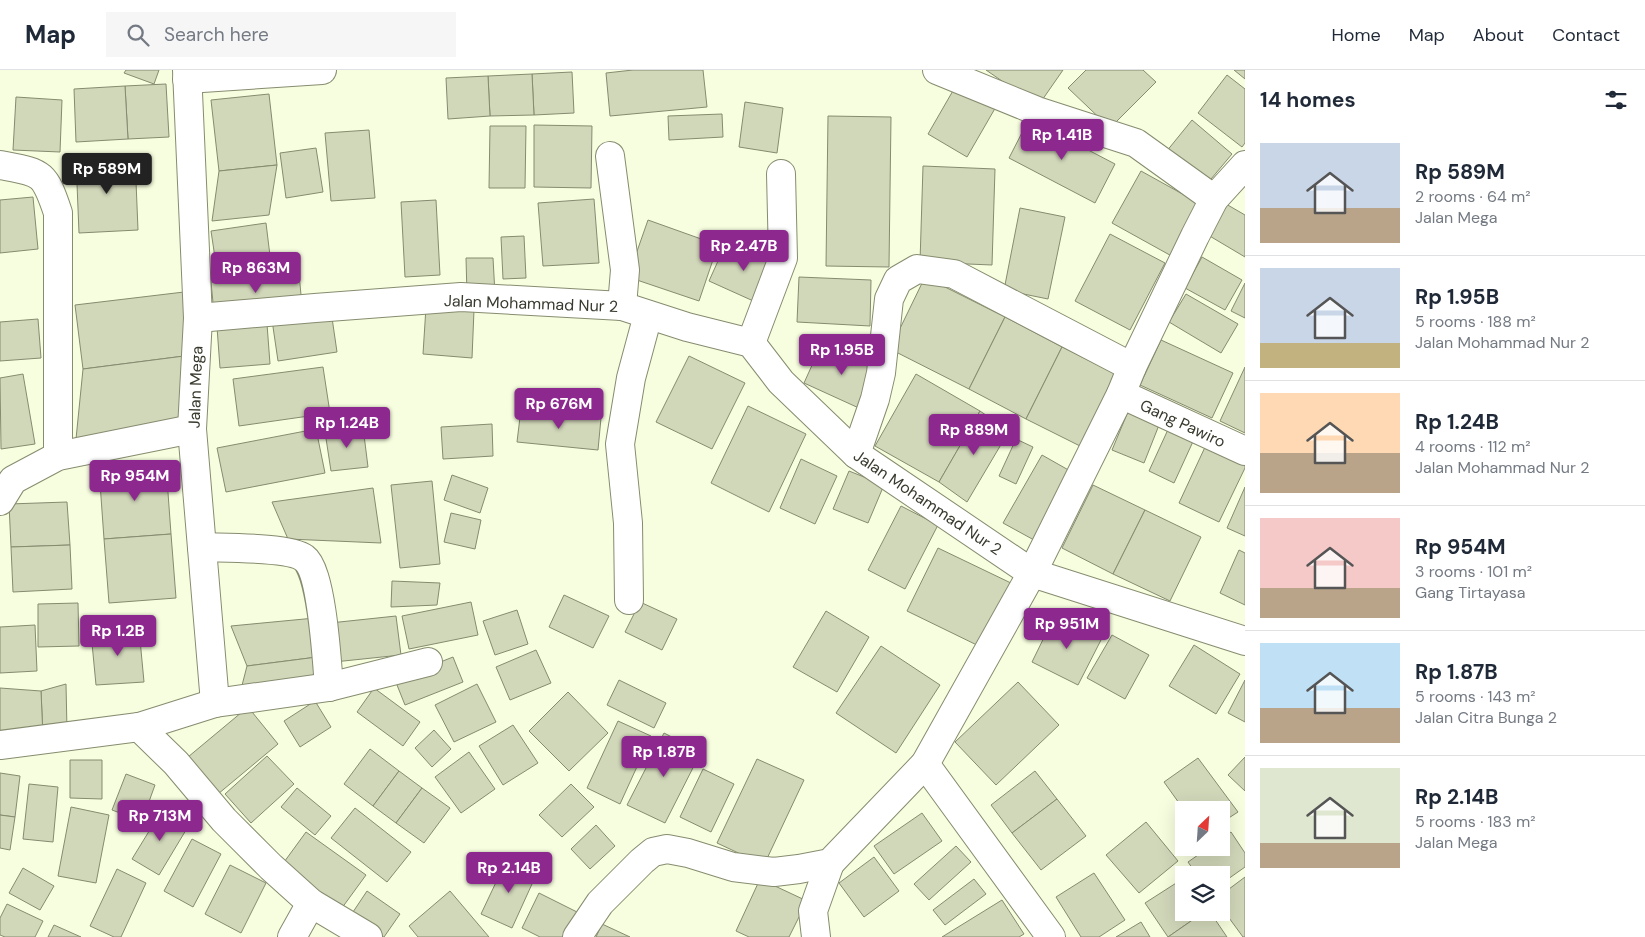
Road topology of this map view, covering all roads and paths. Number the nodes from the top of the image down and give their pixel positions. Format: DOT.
graph roads {
  1 [pos="322,70"];
  2 [pos="937,70"];
  3 [pos="187,75"];
  4 [pos="610,156"];
  5 [pos="0,165"];
  6 [pos="1245,165"];
  7 [pos="781,174"];
  8 [pos="1214,199"];
  9 [pos="622,306"];
  10 [pos="648,315"];
  11 [pos="198,318"];
  12 [pos="752,343"];
  13 [pos="1132,367"];
  14 [pos="1121,394"];
  15 [pos="192,429"];
  16 [pos="1245,451"];
  17 [pos="856,454"];
  18 [pos="58,456"];
  19 [pos="0,501"];
  20 [pos="202,547"];
  21 [pos="1032,572"];
  22 [pos="629,600"];
  23 [pos="1245,641"];
  24 [pos="428,662"];
  25 [pos="329,687"];
  26 [pos="215,703"];
  27 [pos="139,727"];
  28 [pos="0,745"];
  29 [pos="925,764"];
  30 [pos="830,863"];
  31 [pos="311,903"];
  32 [pos="292,937"];
  33 [pos="368,937"];
  34 [pos="577,937"];
  35 [pos="816,937"];
  36 [pos="1051,937"];
  1 -- 3 [label="street"];
  2 -- 8 [label="street"];
  3 -- 11 [label="street, Jalan Mega"];
  4 -- 9 [label="street"];
  5 -- 18 [label="street"];
  6 -- 8 [label="street"];
  7 -- 12 [label="street"];
  8 -- 13 [label="street"];
  9 -- 10 [label="street, Jalan Mohammad Nur 2"];
  9 -- 11 [label="street, Jalan Mohammad Nur 2"];
  10 -- 12 [label="street, Jalan Mohammad Nur 2"];
  10 -- 22 [label="street"];
  11 -- 15 [label="street, Jalan Mega"];
  12 -- 17 [label="street, Jalan Mohammad Nur 2"];
  13 -- 14 [label="street"];
  13 -- 17 [label="street"];
  14 -- 16 [label="street, Gang Pawiro"];
  14 -- 21 [label="street"];
  15 -- 18 [label="street"];
  15 -- 20 [label="street, Jalan Mega"];
  17 -- 21 [label="street, Jalan Mohammad Nur 2"];
  18 -- 19 [label="street"];
  20 -- 25 [label="street"];
  20 -- 26 [label="street, Jalan Mega"];
  21 -- 23 [label="street, Jalan Mohammad Nur 2"];
  21 -- 29 [label="street"];
  24 -- 25 [label="street"];
  25 -- 26 [label="street"];
  26 -- 27 [label="street"];
  27 -- 28 [label="street"];
  27 -- 31 [label="street"];
  29 -- 30 [label="street"];
  29 -- 36 [label="street"];
  30 -- 34 [label="street"];
  30 -- 35 [label="street"];
  31 -- 32 [label="street"];
  31 -- 33 [label="street"];
}
